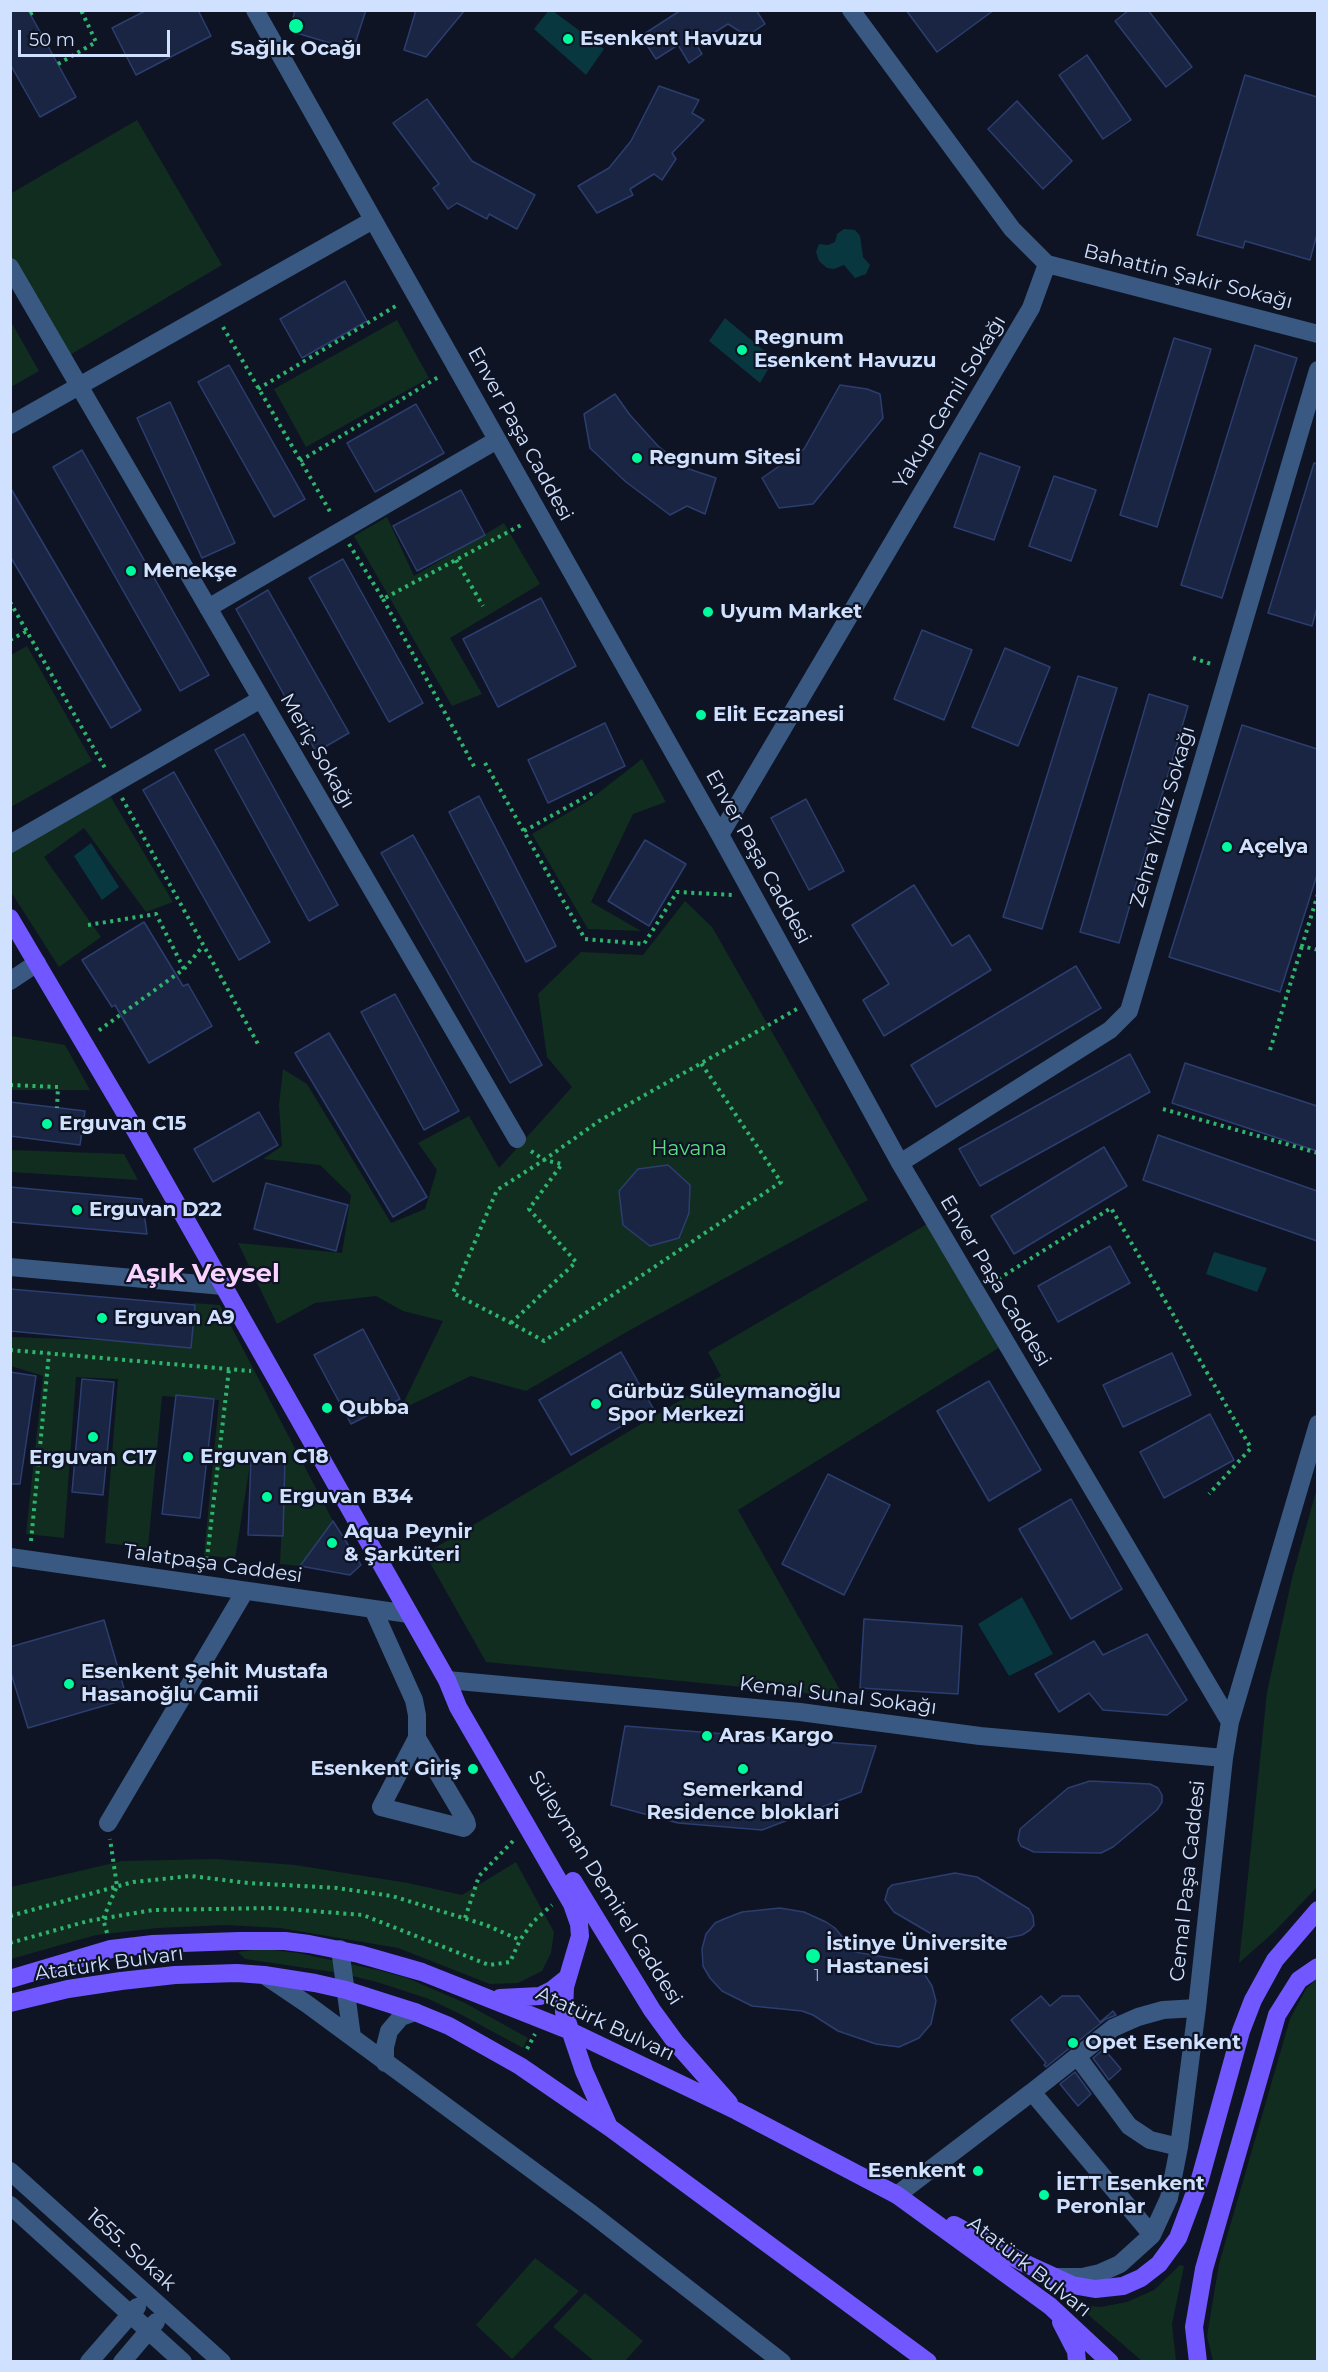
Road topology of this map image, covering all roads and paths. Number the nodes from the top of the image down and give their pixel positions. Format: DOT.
graph roads {
  1 [pos="37,10"];
  2 [pos="81,10"];
  3 [pos="255,10"];
  4 [pos="851,10"];
  5 [pos="30,14"];
  6 [pos="58,64"];
  7 [pos="373,220"];
  8 [pos="1047,264"];
  9 [pos="10,267"];
  10 [pos="415,294"];
  11 [pos="213,310"];
  12 [pos="1317,334"];
  13 [pos="456,367"];
  14 [pos="1317,370"];
  15 [pos="79,386"];
  16 [pos="258,390"];
  17 [pos="10,425"];
  18 [pos="497,440"];
  19 [pos="300,461"];
  20 [pos="540,515"];
  21 [pos="341,531"];
  22 [pos="456,560"];
  23 [pos="383,599"];
  24 [pos="10,602"];
  25 [pos="483,606"];
  26 [pos="208,608"];
  27 [pos="27,631"];
  28 [pos="10,640"];
  29 [pos="261,699"];
  30 [pos="485,763"];
  31 [pos="475,768"];
  32 [pos="115,784"];
  33 [pos="593,794"];
  34 [pos="524,831"];
  35 [pos="720,835"];
  36 [pos="10,844"];
  37 [pos="1317,894"];
  38 [pos="754,897"];
  39 [pos="10,918"];
  40 [pos="88,925"];
  41 [pos="203,946"];
  42 [pos="1302,946"];
  43 [pos="1317,950"];
  44 [pos="37,963"];
  45 [pos="184,969"];
  46 [pos="10,981"];
  47 [pos="812,1001"];
  48 [pos="83,1042"];
  49 [pos="258,1044"];
  50 [pos="1270,1050"];
  51 [pos="701,1063"];
  52 [pos="10,1085"];
  53 [pos="57,1108"];
  54 [pos="1163,1109"];
  55 [pos="517,1139"];
  56 [pos="1317,1153"];
  57 [pos="543,1160"];
  58 [pos="900,1163"];
  59 [pos="10,1267"];
  60 [pos="223,1286"];
  61 [pos="976,1293"];
  62 [pos="511,1323"];
  63 [pos="10,1350"];
  64 [pos="49,1353"];
  65 [pos="229,1369"];
  66 [pos="272,1373"];
  67 [pos="1317,1424"];
  68 [pos="1209,1494"];
  69 [pos="10,1557"];
  70 [pos="29,1560"];
  71 [pos="204,1585"];
  72 [pos="245,1591"];
  73 [pos="373,1609"];
  74 [pos="409,1614"];
  75 [pos="447,1680"];
  76 [pos="1230,1722"];
  77 [pos="417,1738"];
  78 [pos="1224,1758"];
  79 [pos="108,1823"];
  80 [pos="528,1826"];
  81 [pos="117,1886"];
  82 [pos="566,1892"];
  83 [pos="1317,1910"];
  84 [pos="10,1916"];
  85 [pos="465,1918"];
  86 [pos="103,1919"];
  87 [pos="340,1949"];
  88 [pos="1317,1967"];
  89 [pos="264,1975"];
  90 [pos="567,1978"];
  91 [pos="10,1979"];
  92 [pos="346,1990"];
  93 [pos="487,1997"];
  94 [pos="10,2003"];
  95 [pos="1197,2008"];
  96 [pos="415,2012"];
  97 [pos="568,2030"];
  98 [pos="352,2037"];
  99 [pos="1077,2056"];
  100 [pos="385,2063"];
  101 [pos="1032,2092"];
  102 [pos="737,2111"];
  103 [pos="609,2127"];
  104 [pos="1179,2147"];
  105 [pos="10,2171"];
  106 [pos="897,2195"];
  107 [pos="10,2205"];
  108 [pos="1152,2235"];
  109 [pos="1051,2277"];
  110 [pos="146,2296"];
  111 [pos="1050,2306"];
  112 [pos="165,2312"];
  113 [pos="131,2314"];
  114 [pos="149,2331"];
  115 [pos="89,2361"];
  116 [pos="122,2361"];
  117 [pos="183,2361"];
  118 [pos="222,2361"];
  119 [pos="782,2361"];
  120 [pos="928,2361"];
  121 [pos="1077,2361"];
  122 [pos="1110,2361"];
  123 [pos="1198,2361"];
  1 -- 5 [label="path"];
  2 -- 6 [label="path"];
  3 -- 7 [label="street, Enver Paşa Caddesi"];
  4 -- 8 [label="street"];
  7 -- 10 [label="street, Enver Paşa Caddesi"];
  7 -- 11 [label="street"];
  8 -- 12 [label="street, Bahattin Şakir Sokağı"];
  8 -- 35 [label="street, Yakup Cemil Sokağı"];
  9 -- 15 [label="street, Meriç Sokağı"];
  10 -- 13 [label="street, Enver Paşa Caddesi"];
  10 -- 16 [label="path"];
  11 -- 15 [label="street"];
  11 -- 16 [label="path"];
  13 -- 18 [label="street, Enver Paşa Caddesi"];
  13 -- 19 [label="path"];
  14 -- 58 [label="street, Zehra Yıldız Sokağı"];
  15 -- 17 [label="street"];
  15 -- 26 [label="street, Meriç Sokağı"];
  16 -- 19 [label="path"];
  18 -- 20 [label="street, Enver Paşa Caddesi"];
  18 -- 21 [label="street"];
  19 -- 21 [label="path"];
  20 -- 22 [label="path"];
  20 -- 35 [label="street, Enver Paşa Caddesi"];
  21 -- 23 [label="path"];
  21 -- 26 [label="street"];
  22 -- 23 [label="path"];
  22 -- 25 [label="path"];
  23 -- 31 [label="path"];
  24 -- 27 [label="path"];
  26 -- 29 [label="street, Meriç Sokağı"];
  27 -- 28 [label="path"];
  27 -- 32 [label="path"];
  29 -- 32 [label="street"];
  29 -- 55 [label="street, Meriç Sokağı"];
  30 -- 34 [label="path"];
  32 -- 36 [label="street"];
  32 -- 41 [label="path"];
  33 -- 34 [label="path"];
  34 -- 38 [label="path"];
  35 -- 38 [label="street, Enver Paşa Caddesi"];
  37 -- 42 [label="path"];
  38 -- 47 [label="street, Enver Paşa Caddesi"];
  39 -- 44 [label="main road, Süleyman Demirel Caddesi"];
  40 -- 45 [label="path"];
  41 -- 45 [label="path"];
  41 -- 49 [label="path"];
  42 -- 43 [label="path"];
  42 -- 50 [label="path"];
  44 -- 46 [label="street"];
  44 -- 48 [label="main road, Süleyman Demirel Caddesi"];
  45 -- 48 [label="path"];
  47 -- 51 [label="path"];
  47 -- 58 [label="street, Enver Paşa Caddesi"];
  48 -- 60 [label="main road, Süleyman Demirel Caddesi"];
  51 -- 57 [label="path"];
  51 -- 62 [label="path"];
  52 -- 53 [label="path"];
  54 -- 56 [label="path"];
  55 -- 57 [label="path"];
  57 -- 62 [label="path"];
  57 -- 62 [label="path"];
  58 -- 61 [label="street, Enver Paşa Caddesi"];
  59 -- 60 [label="street"];
  60 -- 66 [label="main road, Süleyman Demirel Caddesi"];
  61 -- 68 [label="path"];
  61 -- 76 [label="street, Enver Paşa Caddesi"];
  63 -- 64 [label="path"];
  64 -- 65 [label="path"];
  64 -- 70 [label="path"];
  65 -- 66 [label="path"];
  65 -- 71 [label="path"];
  66 -- 74 [label="main road, Süleyman Demirel Caddesi"];
  67 -- 76 [label="street, Cemal Paşa Caddesi"];
  69 -- 70 [label="street, Talatpaşa Caddesi"];
  70 -- 71 [label="street, Talatpaşa Caddesi"];
  71 -- 72 [label="street, Talatpaşa Caddesi"];
  72 -- 73 [label="street, Talatpaşa Caddesi"];
  72 -- 79 [label="street"];
  73 -- 74 [label="street, Talatpaşa Caddesi"];
  73 -- 77 [label="street"];
  74 -- 75 [label="main road, Süleyman Demirel Caddesi"];
  75 -- 78 [label="street, Kemal Sunal Sokağı"];
  75 -- 80 [label="main road, Süleyman Demirel Caddesi"];
  75 -- 102 [label="main road, Süleyman Demirel Caddesi"];
  76 -- 78 [label="street, Cemal Paşa Caddesi"];
  77 -- 77 [label="street"];
  78 -- 95 [label="street, Cemal Paşa Caddesi"];
  79 -- 81 [label="path"];
  80 -- 82 [label="main road, Süleyman Demirel Caddesi"];
  80 -- 85 [label="path"];
  81 -- 84 [label="path"];
  81 -- 85 [label="path"];
  81 -- 86 [label="path"];
  82 -- 85 [label="path"];
  82 -- 90 [label="main road, Süleyman Demirel Caddesi"];
  83 -- 109 [label="main road"];
  87 -- 91 [label="main road, Atatürk Bulvarı"];
  87 -- 92 [label="street"];
  87 -- 93 [label="main road, Atatürk Bulvarı"];
  88 -- 123 [label="main road"];
  89 -- 92 [label="main road, Atatürk Bulvarı"];
  89 -- 94 [label="main road, Atatürk Bulvarı"];
  89 -- 98 [label="street"];
  90 -- 93 [label="main road"];
  90 -- 97 [label="main road, Süleyman Demirel Caddesi"];
  92 -- 96 [label="main road, Atatürk Bulvarı"];
  92 -- 98 [label="street"];
  93 -- 97 [label="main road, Atatürk Bulvarı"];
  95 -- 99 [label="street"];
  95 -- 104 [label="street, Cemal Paşa Caddesi"];
  96 -- 100 [label="street"];
  96 -- 103 [label="main road, Atatürk Bulvarı"];
  97 -- 102 [label="main road, Atatürk Bulvarı"];
  97 -- 103 [label="main road, Süleyman Demirel Caddesi"];
  98 -- 100 [label="street"];
  99 -- 101 [label="street"];
  99 -- 104 [label="street"];
  100 -- 119 [label="street"];
  101 -- 106 [label="street"];
  101 -- 108 [label="street"];
  102 -- 106 [label="main road, Atatürk Bulvarı"];
  103 -- 120 [label="main road, Atatürk Bulvarı"];
  104 -- 108 [label="street, Cemal Paşa Caddesi"];
  105 -- 110 [label="street, 1655. Sokak"];
  106 -- 109 [label="main road"];
  106 -- 111 [label="main road, Atatürk Bulvarı"];
  107 -- 113 [label="street"];
  108 -- 109 [label="street, Cemal Paşa Caddesi"];
  110 -- 112 [label="street, 1655. Sokak"];
  110 -- 113 [label="street"];
  111 -- 121 [label="main road"];
  111 -- 122 [label="main road, Atatürk Bulvarı"];
  112 -- 114 [label="street"];
  112 -- 118 [label="street, 1655. Sokak"];
  113 -- 114 [label="street"];
  113 -- 115 [label="street"];
  114 -- 116 [label="street"];
  114 -- 117 [label="street"];
}
